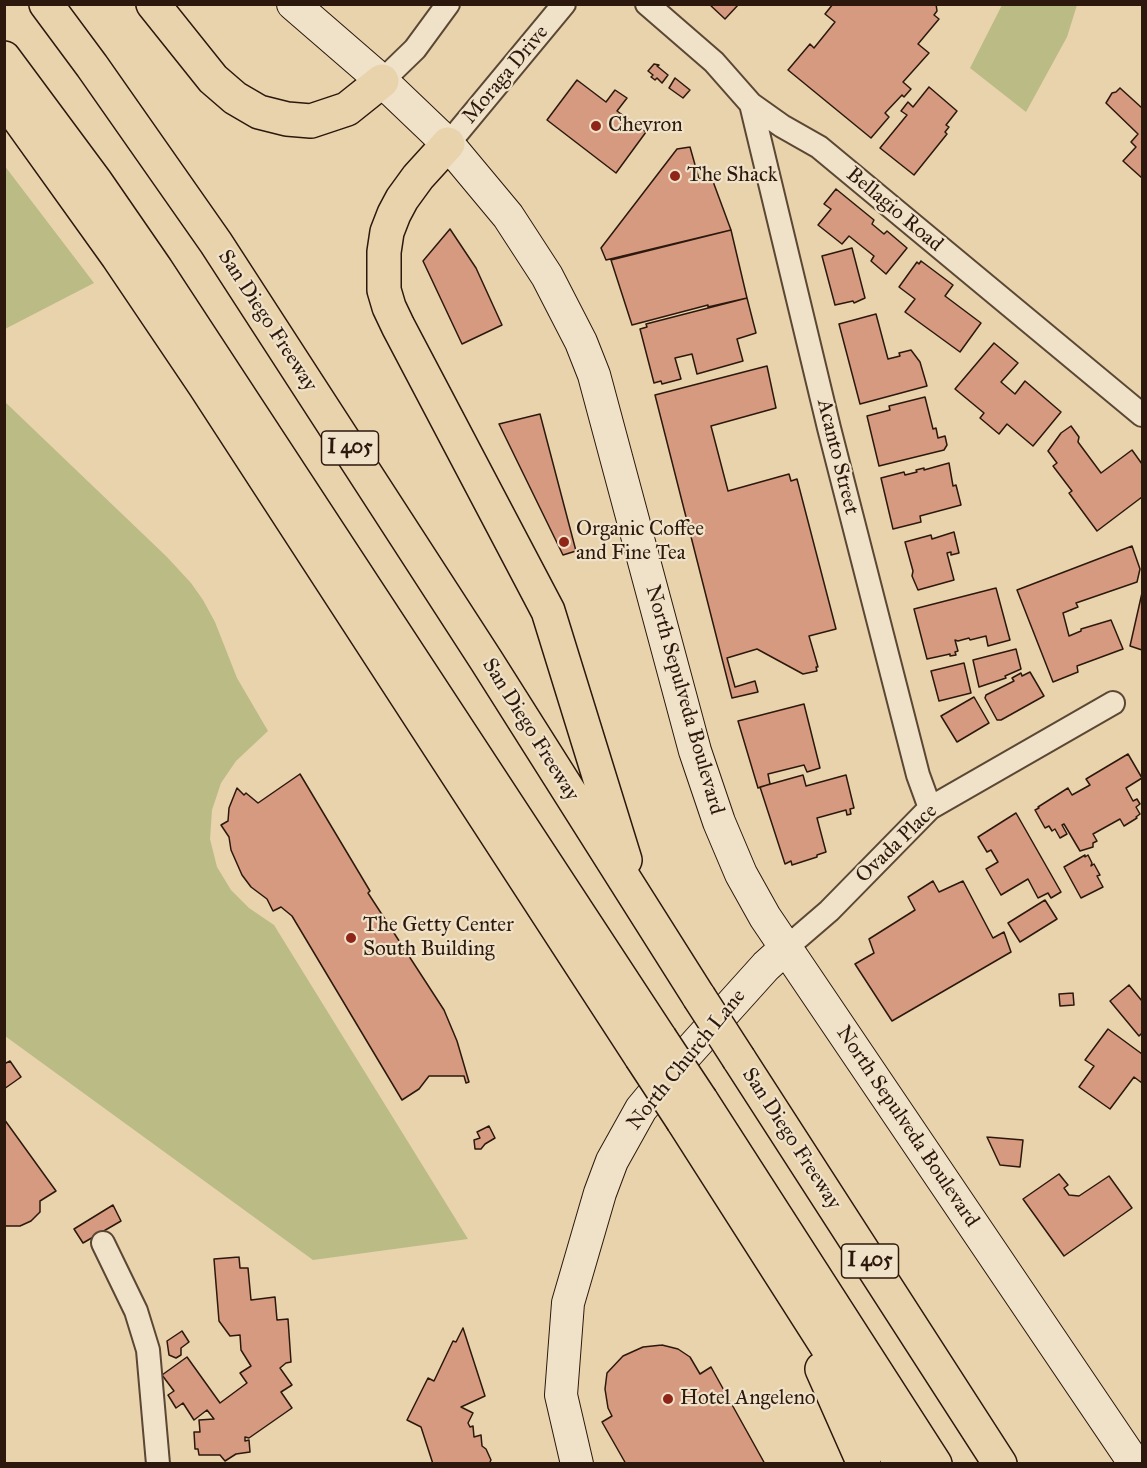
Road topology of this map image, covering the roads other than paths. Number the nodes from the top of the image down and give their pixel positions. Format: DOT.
graph roads {
  1 [pos="46,4"];
  2 [pos="153,4"];
  3 [pos="293,4"];
  4 [pos="448,4"];
  5 [pos="564,4"];
  6 [pos="647,4"];
  7 [pos="4,58"];
  8 [pos="382,81"];
  9 [pos="4,98"];
  10 [pos="751,104"];
  11 [pos="448,144"];
  12 [pos="1143,415"];
  13 [pos="1113,703"];
  14 [pos="930,808"];
  15 [pos="638,902"];
  16 [pos="786,948"];
  17 [pos="650,1047"];
  18 [pos="692,1111"];
  19 [pos="104,1243"];
  20 [pos="777,1268"];
  21 [pos="158,1464"];
  22 [pos="578,1464"];
  23 [pos="864,1464"];
  24 [pos="902,1464"];
  25 [pos="935,1464"];
  26 [pos="1000,1464"];
  27 [pos="1135,1464"];
  1 -- 15 [label="highway, San Diego Freeway / I 405"];
  2 -- 8 [label="highway"];
  3 -- 8 [label="main road, North Sepulveda Boulevard"];
  4 -- 8 [label="street"];
  5 -- 11 [label="street, Moraga Drive"];
  6 -- 10 [label="street, Bellagio Road"];
  7 -- 17 [label="highway"];
  8 -- 11 [label="main road, North Sepulveda Boulevard"];
  9 -- 17 [label="highway"];
  10 -- 12 [label="street, Bellagio Road"];
  10 -- 14 [label="street, Acanto Street"];
  11 -- 15 [label="highway"];
  11 -- 16 [label="main road, North Sepulveda Boulevard"];
  13 -- 14 [label="street, Ovada Place"];
  14 -- 16 [label="street, Ovada Place"];
  15 -- 26 [label="highway, San Diego Freeway / I 405, bridge"];
  16 -- 22 [label="main road, North Church Lane"];
  16 -- 27 [label="main road, North Sepulveda Boulevard"];
  17 -- 18 [label="highway, bridge"];
  18 -- 20 [label="highway"];
  18 -- 25 [label="highway"];
  19 -- 21 [label="street"];
  20 -- 23 [label="highway"];
  20 -- 24 [label="highway"];
}
